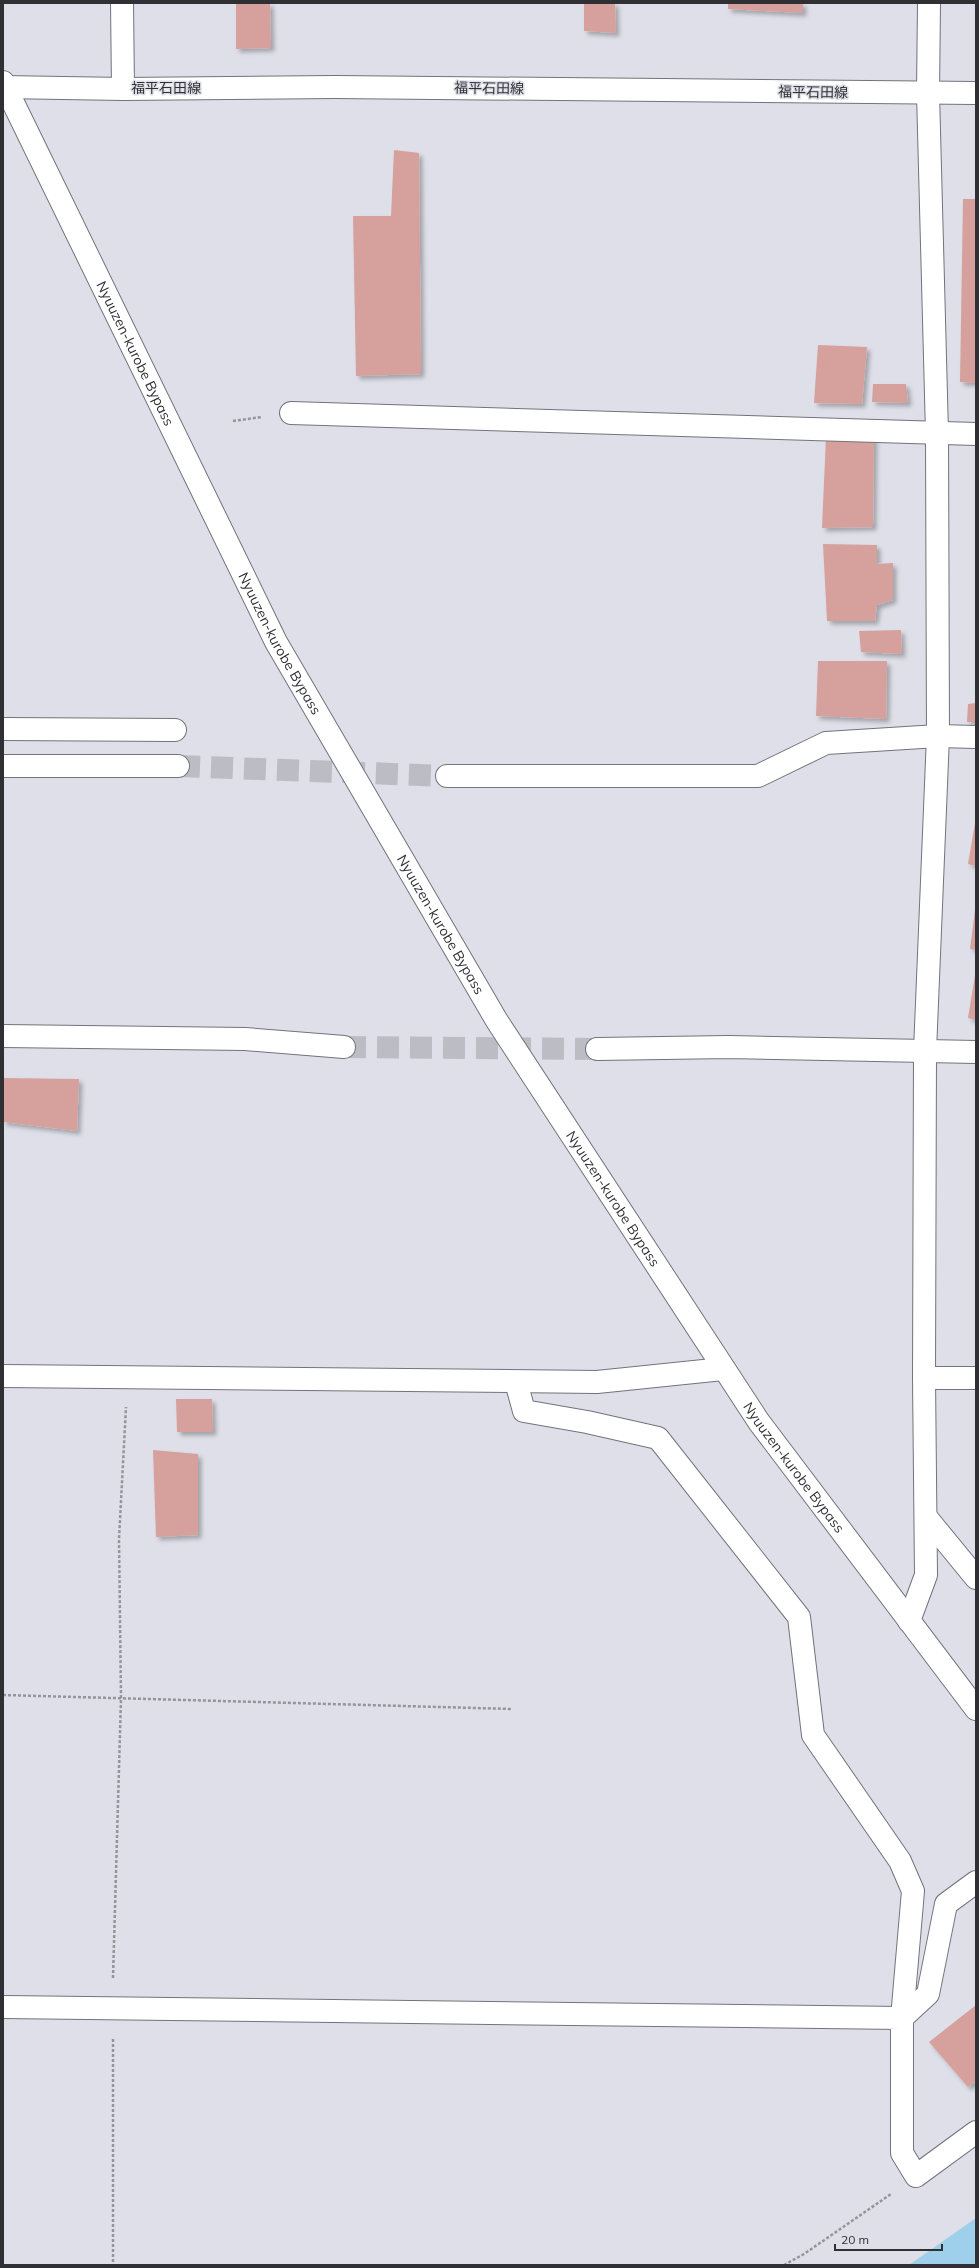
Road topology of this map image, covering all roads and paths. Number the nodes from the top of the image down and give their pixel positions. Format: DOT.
graph roads {
  1 [pos="122,3"];
  2 [pos="929,3"];
  3 [pos="4,85"];
  4 [pos="123,89"];
  5 [pos="928,93"];
  6 [pos="976,93"];
  7 [pos="291,413"];
  8 [pos="937,433"];
  9 [pos="976,434"];
  10 [pos="3,729"];
  11 [pos="175,730"];
  12 [pos="938,736"];
  13 [pos="976,737"];
  14 [pos="3,766"];
  15 [pos="178,766"];
  16 [pos="447,776"];
  17 [pos="3,1036"];
  18 [pos="344,1047"];
  19 [pos="597,1049"];
  20 [pos="925,1051"];
  21 [pos="976,1052"];
  22 [pos="722,1369"];
  23 [pos="3,1376"];
  24 [pos="924,1378"];
  25 [pos="976,1378"];
  26 [pos="128,1379"];
  27 [pos="516,1382"];
  28 [pos="926,1517"];
  29 [pos="976,1578"];
  30 [pos="909,1621"];
  31 [pos="3,1695"];
  32 [pos="121,1698"];
  33 [pos="512,1709"];
  34 [pos="976,1709"];
  35 [pos="976,1882"];
  36 [pos="3,2007"];
  37 [pos="902,2018"];
  38 [pos="976,2132"];
  39 [pos="916,2176"];
  40 [pos="784,2265"];
  1 -- 4 [label="main road"];
  2 -- 5 [label="main road"];
  3 -- 4 [label="main road, 福平石田線"];
  3 -- 22 [label="main road, Nyuuzen-kurobe Bypass"];
  4 -- 5 [label="main road, 福平石田線"];
  5 -- 6 [label="main road, 福平石田線"];
  5 -- 8 [label="main road"];
  7 -- 8 [label="main road"];
  8 -- 9 [label="main road"];
  8 -- 12 [label="main road"];
  10 -- 11 [label="main road"];
  12 -- 13 [label="main road"];
  12 -- 16 [label="main road"];
  12 -- 20 [label="main road"];
  14 -- 15 [label="main road"];
  17 -- 18 [label="main road"];
  19 -- 20 [label="main road"];
  20 -- 21 [label="main road"];
  20 -- 24 [label="main road"];
  22 -- 27 [label="main road"];
  22 -- 30 [label="main road, Nyuuzen-kurobe Bypass"];
  23 -- 26 [label="main road"];
  24 -- 25 [label="main road"];
  24 -- 28 [label="main road"];
  26 -- 27 [label="main road"];
  26 -- 32 [label="path"];
  27 -- 37 [label="main road"];
  28 -- 29 [label="main road"];
  28 -- 30 [label="main road"];
  30 -- 34 [label="main road, Nyuuzen-kurobe Bypass"];
  31 -- 32 [label="path"];
  32 -- 33 [label="path"];
  35 -- 37 [label="main road"];
  36 -- 37 [label="main road"];
  37 -- 39 [label="main road"];
  38 -- 39 [label="main road"];
  39 -- 40 [label="path"];
}
